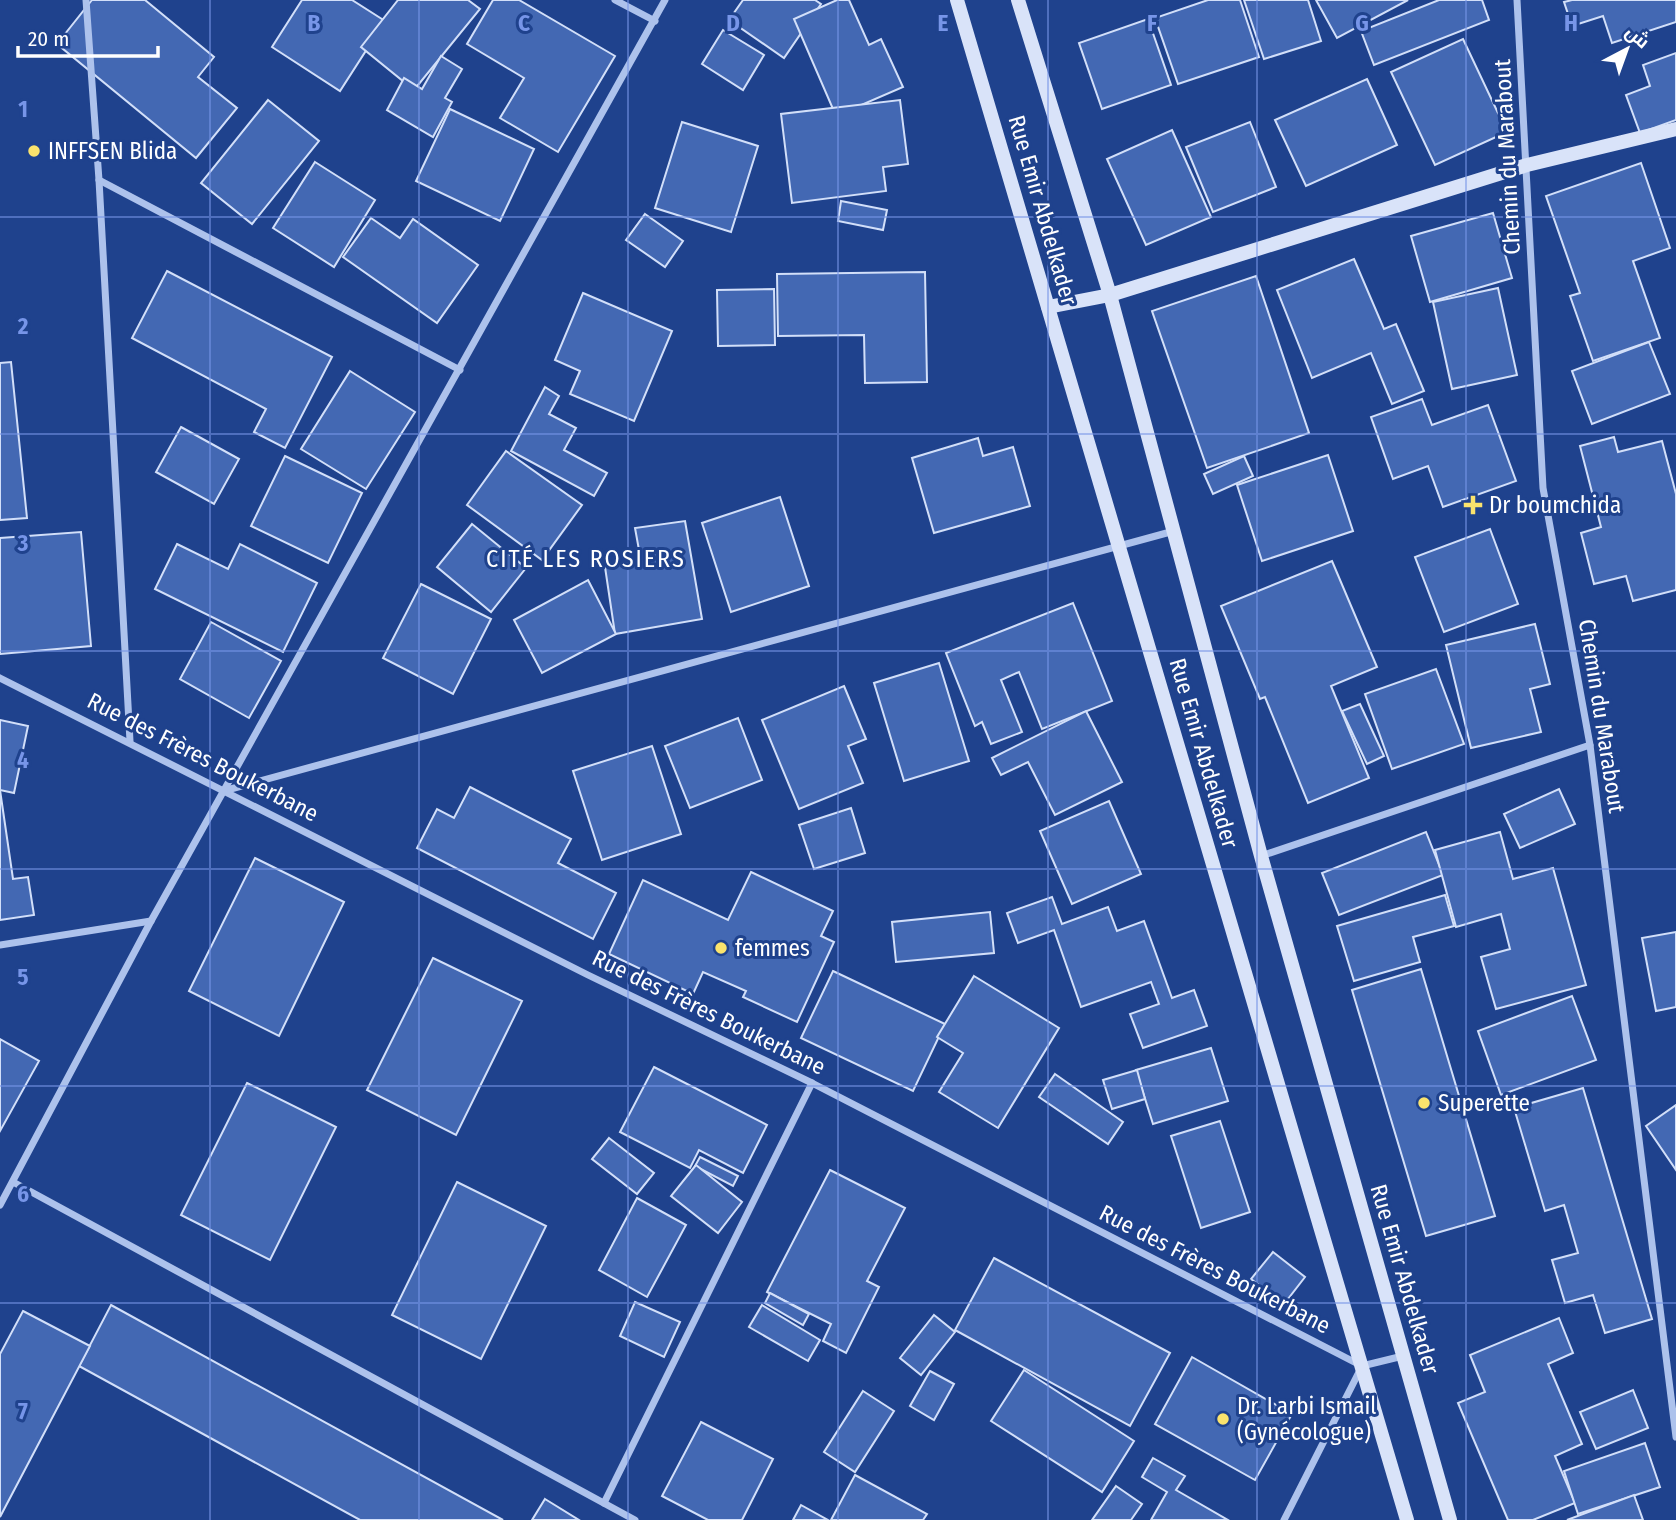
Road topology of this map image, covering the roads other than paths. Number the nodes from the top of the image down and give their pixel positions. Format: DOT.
graph roads {
  1 [pos="86,0"];
  2 [pos="615,0"];
  3 [pos="665,0"];
  4 [pos="957,0"];
  5 [pos="1019,0"];
  6 [pos="1517,0"];
  7 [pos="654,21"];
  8 [pos="1676,129"];
  9 [pos="1527,165"];
  10 [pos="99,180"];
  11 [pos="1110,295"];
  12 [pos="1048,307"];
  13 [pos="460,370"];
  14 [pos="1174,531"];
  15 [pos="1119,544"];
  16 [pos="0,678"];
  17 [pos="130,741"];
  18 [pos="1591,746"];
  19 [pos="227,790"];
  20 [pos="1261,856"];
  21 [pos="151,921"];
  22 [pos="0,945"];
  23 [pos="812,1083"];
  24 [pos="13,1182"];
  25 [pos="0,1205"];
  26 [pos="1403,1356"];
  27 [pos="1362,1366"];
  28 [pos="1676,1437"];
  29 [pos="604,1503"];
  30 [pos="635,1520"];
  31 [pos="1284,1520"];
  32 [pos="1408,1520"];
  33 [pos="1450,1520"];
  1 -- 10 [label="street"];
  2 -- 7 [label="street"];
  3 -- 7 [label="street"];
  4 -- 12 [label="street, Rue Emir Abdelkader"];
  5 -- 11 [label="street, Rue Emir Abdelkader"];
  6 -- 9 [label="street, Chemin du Marabout"];
  7 -- 13 [label="street"];
  8 -- 9 [label="street"];
  9 -- 11 [label="street"];
  9 -- 18 [label="street, Chemin du Marabout"];
  10 -- 13 [label="street"];
  10 -- 17 [label="street"];
  11 -- 12 [label="street"];
  11 -- 14 [label="street, Rue Emir Abdelkader"];
  12 -- 15 [label="street, Rue Emir Abdelkader"];
  13 -- 19 [label="street"];
  14 -- 15 [label="street"];
  14 -- 20 [label="street, Rue Emir Abdelkader"];
  15 -- 19 [label="street"];
  15 -- 27 [label="street, Rue Emir Abdelkader"];
  16 -- 17 [label="street, Rue des Frères Boukerbane"];
  17 -- 19 [label="street, Rue des Frères Boukerbane"];
  18 -- 20 [label="street"];
  18 -- 28 [label="street, Chemin du Marabout"];
  19 -- 21 [label="street"];
  19 -- 23 [label="street, Rue des Frères Boukerbane"];
  20 -- 26 [label="street, Rue Emir Abdelkader"];
  21 -- 22 [label="street"];
  21 -- 24 [label="street"];
  23 -- 27 [label="street, Rue des Frères Boukerbane"];
  23 -- 29 [label="street"];
  24 -- 25 [label="street"];
  24 -- 29 [label="street"];
  26 -- 27 [label="street"];
  26 -- 33 [label="street, Rue Emir Abdelkader"];
  27 -- 31 [label="street"];
  27 -- 32 [label="street, Rue Emir Abdelkader"];
  29 -- 30 [label="street"];
}
